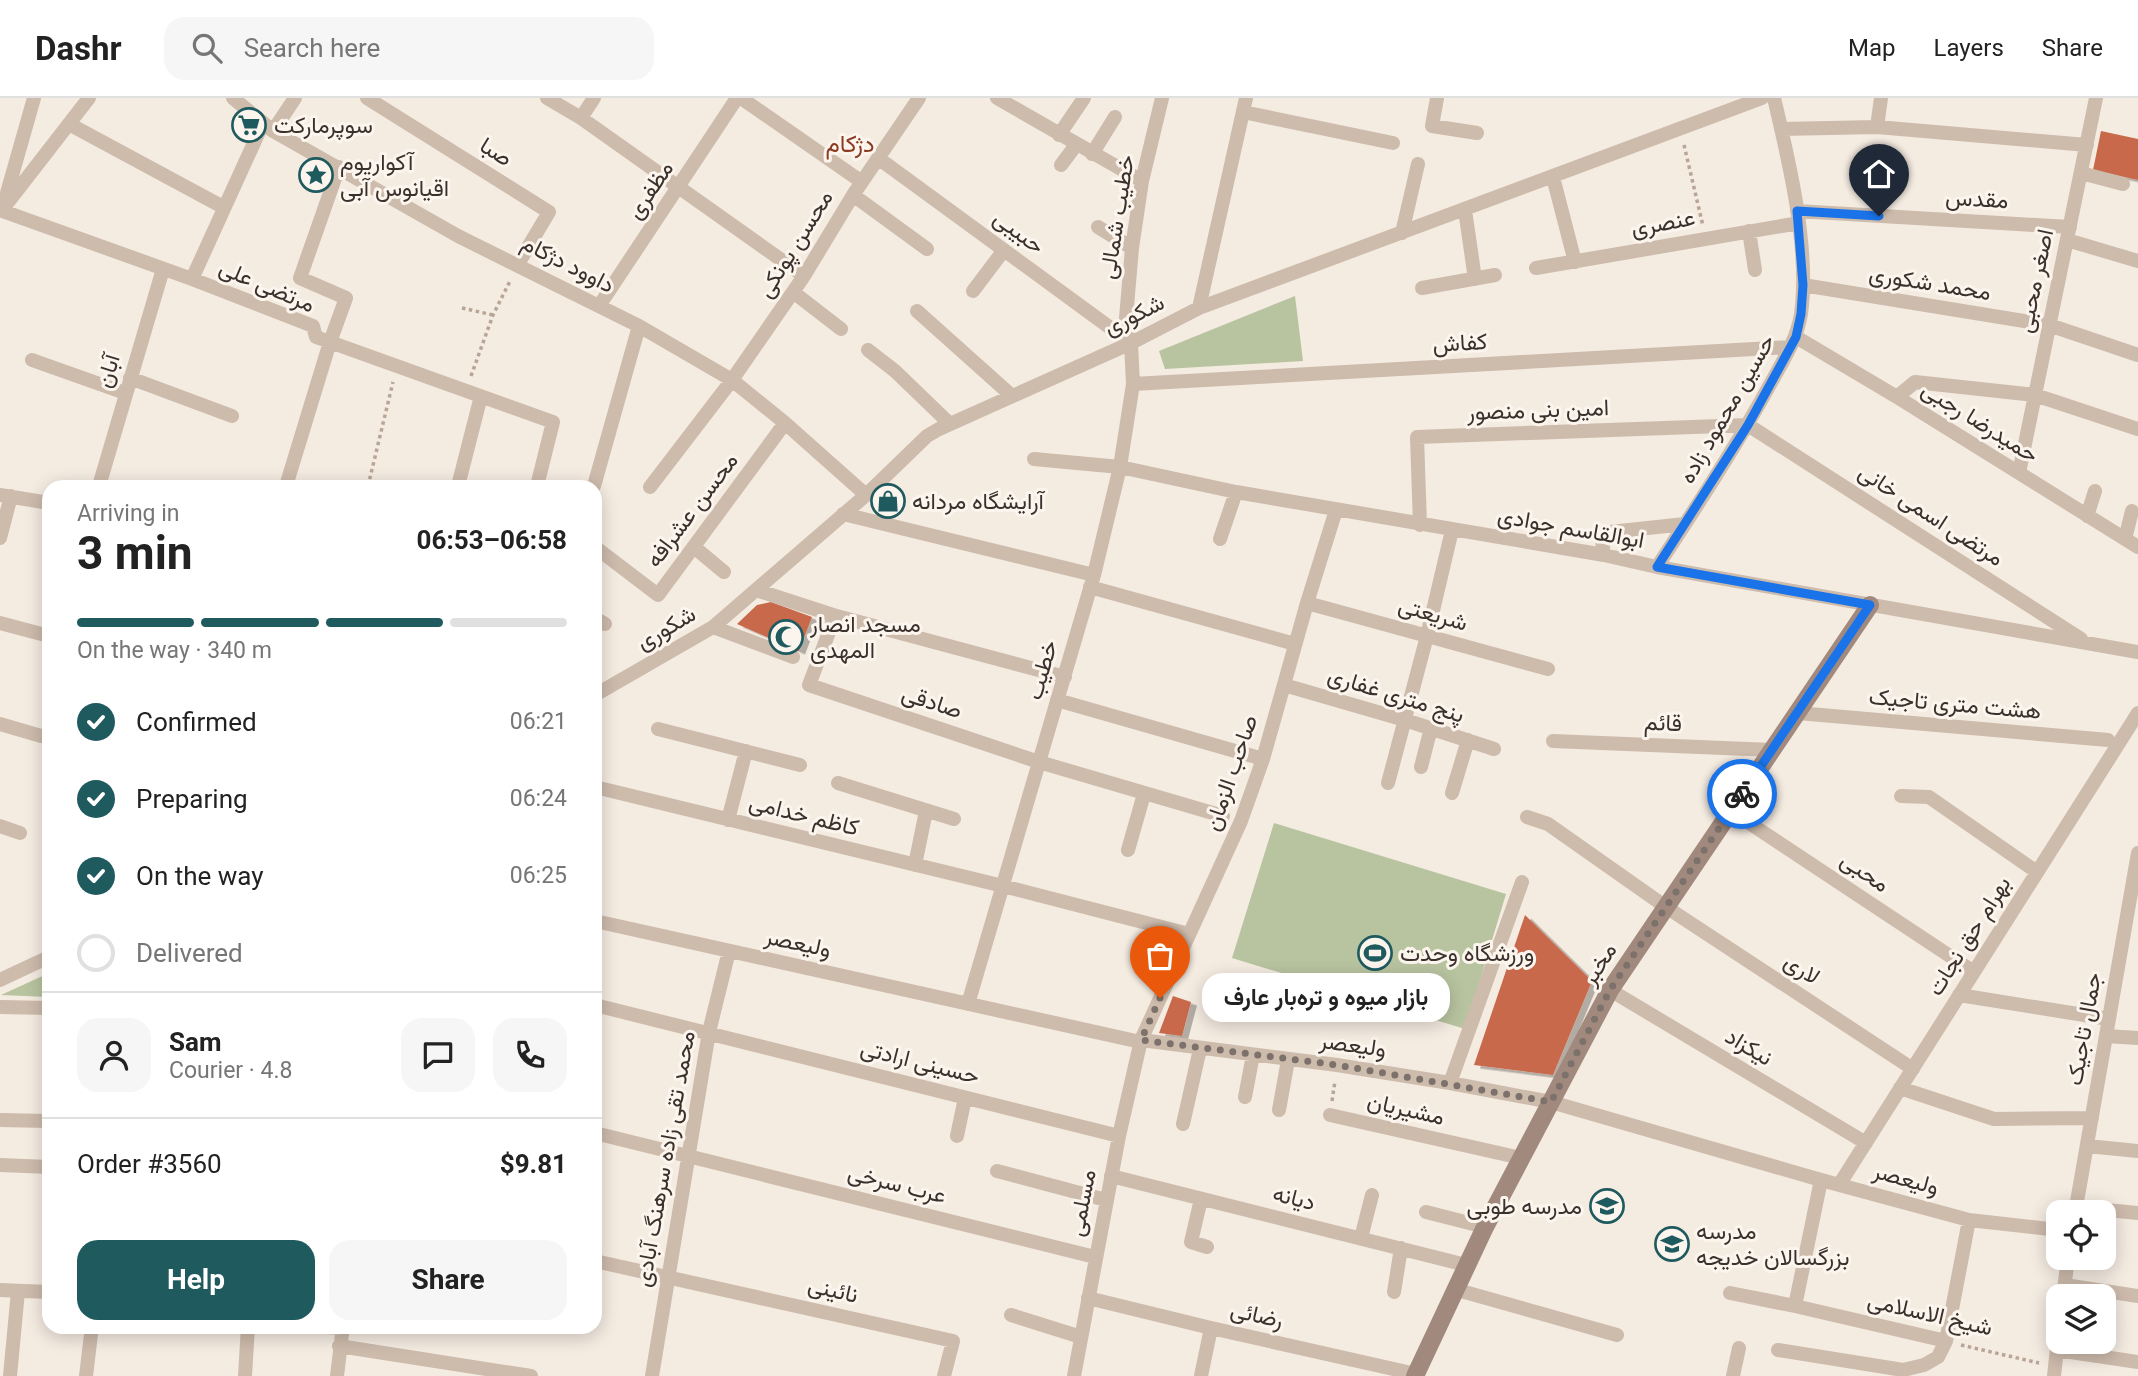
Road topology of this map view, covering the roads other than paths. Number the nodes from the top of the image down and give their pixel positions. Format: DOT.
graph roads {
  1 [pos="34,98"];
  2 [pos="89,98"];
  3 [pos="233,98"];
  4 [pos="295,98"];
  5 [pos="367,98"];
  6 [pos="547,98"];
  7 [pos="594,98"];
  8 [pos="739,98"];
  9 [pos="919,98"];
  10 [pos="997,98"];
  11 [pos="1084,98"];
  12 [pos="1162,98"];
  13 [pos="1437,98"];
  14 [pos="1762,98"];
  15 [pos="1774,98"];
  16 [pos="1881,98"];
  17 [pos="2096,98"];
  18 [pos="1244,105"];
  19 [pos="1115,117"];
  20 [pos="581,118"];
  21 [pos="69,124"];
  22 [pos="268,127"];
  23 [pos="1877,127"];
  24 [pos="1781,129"];
  25 [pos="1477,133"];
  26 [pos="1059,135"];
  27 [pos="1393,143"];
  28 [pos="1076,145"];
  29 [pos="2087,145"];
  30 [pos="1092,154"];
  31 [pos="878,158"];
  32 [pos="1418,164"];
  33 [pos="1061,165"];
  34 [pos="339,167"];
  35 [pos="2081,173"];
  36 [pos="1553,177"];
  37 [pos="1142,181"];
  38 [pos="862,182"];
  39 [pos="2123,184"];
  40 [pos="679,187"];
  41 [pos="853,195"];
  42 [pos="223,208"];
  43 [pos="1465,210"];
  44 [pos="1,212"];
  45 [pos="1798,217"];
  46 [pos="1098,227"];
  47 [pos="1749,231"];
  48 [pos="1402,233"];
  49 [pos="2068,234"];
  50 [pos="1132,248"];
  51 [pos="927,249"];
  52 [pos="1004,250"];
  53 [pos="2138,261"];
  54 [pos="1575,262"];
  55 [pos="518,264"];
  56 [pos="1536,268"];
  57 [pos="163,269"];
  58 [pos="1755,270"];
  59 [pos="1495,275"];
  60 [pos="804,276"];
  61 [pos="192,279"];
  62 [pos="1475,279"];
  63 [pos="1803,285"];
  64 [pos="1422,288"];
  65 [pos="974,290"];
  66 [pos="793,292"];
  67 [pos="598,306"];
  68 [pos="1199,309"];
  69 [pos="917,312"];
  70 [pos="639,326"];
  71 [pos="2049,326"];
  72 [pos="841,329"];
  73 [pos="330,342"];
  74 [pos="1793,342"];
  75 [pos="1131,343"];
  76 [pos="868,350"];
  77 [pos="2138,355"];
  78 [pos="32,360"];
  79 [pos="130,378"];
  80 [pos="732,380"];
  81 [pos="1133,384"];
  82 [pos="125,393"];
  83 [pos="2035,395"];
  84 [pos="481,396"];
  85 [pos="1012,396"];
  86 [pos="1897,397"];
  87 [pos="232,416"];
  88 [pos="785,423"];
  89 [pos="950,424"];
  90 [pos="1748,425"];
  91 [pos="2138,429"];
  92 [pos="1034,459"];
  93 [pos="1120,467"];
  94 [pos="2019,473"];
  95 [pos="101,480"];
  96 [pos="288,480"];
  97 [pos="460,480"];
  98 [pos="538,480"];
  99 [pos="596,480"];
  100 [pos="650,487"];
  101 [pos="2095,491"];
  102 [pos="1236,492"];
  103 [pos="866,495"];
  104 [pos="5,496"];
  105 [pos="42,502"];
  106 [pos="1336,510"];
  107 [pos="2132,511"];
  108 [pos="843,514"];
  109 [pos="2087,516"];
  110 [pos="1685,524"];
  111 [pos="1420,525"];
  112 [pos="1452,530"];
  113 [pos="0,538"];
  114 [pos="1220,539"];
  115 [pos="2125,539"];
  116 [pos="694,547"];
  117 [pos="2138,547"];
  118 [pos="602,552"];
  119 [pos="1604,555"];
  120 [pos="1657,567"];
  121 [pos="724,572"];
  122 [pos="1092,581"];
  123 [pos="756,590"];
  124 [pos="1307,603"];
  125 [pos="1870,605"];
  126 [pos="833,615"];
  127 [pos="0,623"];
  128 [pos="713,627"];
  129 [pos="42,634"];
  130 [pos="1427,636"];
  131 [pos="2088,644"];
  132 [pos="1295,645"];
  133 [pos="2138,652"];
  134 [pos="793,657"];
  135 [pos="1548,669"];
  136 [pos="1065,677"];
  137 [pos="1284,685"];
  138 [pos="602,691"];
  139 [pos="1057,700"];
  140 [pos="1798,713"];
  141 [pos="2138,713"];
  142 [pos="1405,720"];
  143 [pos="0,723"];
  144 [pos="1431,728"];
  145 [pos="658,729"];
  146 [pos="41,736"];
  147 [pos="1468,740"];
  148 [pos="2108,740"];
  149 [pos="1553,741"];
  150 [pos="1494,749"];
  151 [pos="1772,750"];
  152 [pos="746,751"];
  153 [pos="1262,760"];
  154 [pos="1040,762"];
  155 [pos="800,765"];
  156 [pos="1421,767"];
  157 [pos="838,783"];
  158 [pos="1388,783"];
  159 [pos="602,789"];
  160 [pos="1452,793"];
  161 [pos="1144,794"];
  162 [pos="1901,796"];
  163 [pos="926,811"];
  164 [pos="1731,811"];
  165 [pos="1223,816"];
  166 [pos="1527,817"];
  167 [pos="954,819"];
  168 [pos="728,820"];
  169 [pos="0,826"];
  170 [pos="20,833"];
  171 [pos="1128,850"];
  172 [pos="2138,853"];
  173 [pos="915,865"];
  174 [pos="2037,872"];
  175 [pos="1522,882"];
  176 [pos="1003,886"];
  177 [pos="1667,907"];
  178 [pos="2132,920"];
  179 [pos="602,923"];
  180 [pos="1189,934"];
  181 [pos="729,951"];
  182 [pos="42,960"];
  183 [pos="1974,972"];
  184 [pos="0,981"];
  185 [pos="1610,990"];
  186 [pos="1959,995"];
  187 [pos="968,1004"];
  188 [pos="0,1007"];
  189 [pos="602,1007"];
  190 [pos="42,1008"];
  191 [pos="2109,1019"];
  192 [pos="709,1032"];
  193 [pos="2106,1035"];
  194 [pos="2138,1038"];
  195 [pos="1141,1040"];
  196 [pos="1200,1049"];
  197 [pos="1253,1055"];
  198 [pos="1288,1060"];
  199 [pos="1913,1069"];
  200 [pos="1450,1083"];
  201 [pos="1900,1088"];
  202 [pos="1245,1097"];
  203 [pos="965,1098"];
  204 [pos="1551,1102"];
  205 [pos="1279,1110"];
  206 [pos="1330,1115"];
  207 [pos="2091,1118"];
  208 [pos="0,1120"];
  209 [pos="42,1121"];
  210 [pos="1183,1124"];
  211 [pos="602,1135"];
  212 [pos="957,1136"];
  213 [pos="1119,1136"];
  214 [pos="1866,1143"];
  215 [pos="2087,1146"];
  216 [pos="2138,1152"];
  217 [pos="689,1156"];
  218 [pos="1521,1157"];
  219 [pos="0,1165"];
  220 [pos="42,1167"];
  221 [pos="996,1171"];
  222 [pos="1111,1176"];
  223 [pos="1821,1180"];
  224 [pos="1839,1185"];
  225 [pos="1372,1195"];
  226 [pos="1202,1199"];
  227 [pos="1106,1200"];
  228 [pos="2077,1200"];
  229 [pos="1426,1212"];
  230 [pos="2116,1212"];
  231 [pos="2138,1213"];
  232 [pos="1969,1220"];
  233 [pos="1485,1227"];
  234 [pos="2046,1229"];
  235 [pos="1361,1238"];
  236 [pos="1207,1247"];
  237 [pos="1401,1248"];
  238 [pos="1095,1257"];
  239 [pos="602,1262"];
  240 [pos="1466,1265"];
  241 [pos="667,1276"];
  242 [pos="1454,1289"];
  243 [pos="0,1290"];
  244 [pos="18,1291"];
  245 [pos="42,1292"];
  246 [pos="1394,1292"];
  247 [pos="1730,1293"];
  248 [pos="2116,1295"];
  249 [pos="2138,1296"];
  250 [pos="1088,1298"];
  251 [pos="1795,1306"];
  252 [pos="1011,1315"];
  253 [pos="1211,1328"];
  254 [pos="91,1334"];
  255 [pos="248,1334"];
  256 [pos="341,1334"];
  257 [pos="1617,1335"];
  258 [pos="1081,1337"];
  259 [pos="1946,1342"];
  260 [pos="339,1346"];
  261 [pos="1739,1348"];
  262 [pos="1778,1350"];
  263 [pos="2102,1354"];
  264 [pos="2138,1362"];
  265 [pos="1416,1375"];
  266 [pos="10,1376"];
  267 [pos="86,1376"];
  268 [pos="245,1376"];
  269 [pos="337,1376"];
  270 [pos="531,1376"];
  271 [pos="652,1376"];
  272 [pos="944,1376"];
  273 [pos="1074,1376"];
  274 [pos="1201,1376"];
  275 [pos="1733,1376"];
  1 -- 44 [label="street"];
  2 -- 21 [label="street"];
  3 -- 22 [label="street, داوود دژکام"];
  4 -- 22 [label="street"];
  5 -- 55 [label="street, صبا"];
  6 -- 20 [label="street"];
  7 -- 20 [label="street"];
  8 -- 38 [label="street"];
  8 -- 40 [label="street, مظفری"];
  9 -- 31 [label="street, محسن پونکی"];
  10 -- 26 [label="street"];
  11 -- 26 [label="street"];
  12 -- 37 [label="street, خطیب شمالی"];
  13 -- 25 [label="street"];
  14 -- 36 [label="street, شکوری"];
  15 -- 24 [label="street, حسین محمود زاده"];
  16 -- 23 [label="street"];
  17 -- 29 [label="street, اصغر محبی"];
  18 -- 27 [label="street"];
  18 -- 68 [label="street"];
  19 -- 30 [label="street"];
  20 -- 40 [label="street"];
  21 -- 42 [label="street"];
  21 -- 44 [label="street"];
  22 -- 34 [label="street, داوود دژکام"];
  22 -- 42 [label="street"];
  23 -- 24 [label="street"];
  23 -- 29 [label="street"];
  24 -- 45 [label="street, حسین محمود زاده"];
  26 -- 28 [label="street"];
  28 -- 30 [label="street"];
  28 -- 33 [label="street"];
  29 -- 35 [label="street, اصغر محبی"];
  30 -- 37 [label="street"];
  31 -- 38 [label="street, محسن پونکی"];
  31 -- 52 [label="street, حبیبی"];
  32 -- 48 [label="street"];
  34 -- 55 [label="street, داوود دژکام"];
  34 -- 73 [label="street"];
  35 -- 39 [label="street"];
  35 -- 49 [label="street, اصغر محبی"];
  36 -- 43 [label="street, شکوری"];
  36 -- 54 [label="street"];
  37 -- 50 [label="street, خطیب شمالی"];
  38 -- 41 [label="street, محسن پونکی"];
  40 -- 60 [label="street"];
  40 -- 67 [label="street, مظفری"];
  41 -- 51 [label="street"];
  41 -- 60 [label="street, محسن پونکی"];
  42 -- 61 [label="street"];
  43 -- 48 [label="street, شکوری"];
  43 -- 62 [label="street"];
  44 -- 57 [label="street, مرتضی علی"];
  45 -- 47 [label="street, عنصری"];
  45 -- 49 [label="street, مقدس"];
  45 -- 63 [label="street, حسین محمود زاده"];
  46 -- 50 [label="street"];
  47 -- 54 [label="street, عنصری"];
  47 -- 58 [label="street"];
  48 -- 68 [label="street, شکوری"];
  49 -- 53 [label="street, مقدس"];
  49 -- 71 [label="street, اصغر محبی"];
  50 -- 75 [label="street, خطیب شمالی"];
  52 -- 65 [label="street"];
  52 -- 75 [label="street, حبیبی"];
  54 -- 56 [label="street, عنصری"];
  55 -- 67 [label="street, داوود دژکام"];
  57 -- 61 [label="street, مرتضی علی"];
  57 -- 79 [label="street, آبان"];
  59 -- 62 [label="street"];
  60 -- 66 [label="street, محسن پونکی"];
  61 -- 73 [label="street, مرتضی علی"];
  62 -- 64 [label="street"];
  63 -- 71 [label="street, محمد شکوری"];
  63 -- 74 [label="street, حسین محمود زاده"];
  66 -- 72 [label="street"];
  66 -- 80 [label="street, محسن پونکی"];
  67 -- 70 [label="street, داوود دژکام"];
  68 -- 75 [label="street, شکوری"];
  69 -- 85 [label="street"];
  70 -- 80 [label="street, داوود دژکام"];
  70 -- 99 [label="street"];
  71 -- 77 [label="street, محمد شکوری"];
  71 -- 83 [label="street, اصغر محبی"];
  73 -- 84 [label="street, مرتضی علی"];
  73 -- 96 [label="street"];
  74 -- 81 [label="street, کفاش"];
  74 -- 86 [label="street, حمیدرضا رجبی"];
  74 -- 90 [label="street, حسین محمود زاده"];
  75 -- 81 [label="street, خطیب"];
  75 -- 85 [label="street, شکوری"];
  76 -- 89 [label="street"];
  78 -- 82 [label="street"];
  79 -- 82 [label="street, آبان"];
  79 -- 87 [label="street"];
  80 -- 88 [label="street, داوود دژکام"];
  80 -- 100 [label="street, محسن پونکی"];
  81 -- 93 [label="street, خطیب"];
  82 -- 95 [label="street, آبان"];
  83 -- 86 [label="street"];
  83 -- 91 [label="street"];
  83 -- 94 [label="street, اصغر محبی"];
  84 -- 97 [label="street"];
  84 -- 98 [label="street, مرتضی علی"];
  85 -- 89 [label="street, شکوری"];
  86 -- 94 [label="street, حمیدرضا رجبی"];
  88 -- 103 [label="street, داوود دژکام"];
  88 -- 116 [label="street, محسن عشرافه"];
  89 -- 103 [label="street, شکوری"];
  90 -- 110 [label="street, حسین محمود زاده"];
  90 -- 111 [label="street, امین بنی منصور"];
  90 -- 131 [label="street, مرتضی اسمی خانی"];
  92 -- 93 [label="street, ابوالقاسم جوادی"];
  93 -- 102 [label="street, ابوالقاسم جوادی"];
  93 -- 122 [label="street, خطیب"];
  94 -- 109 [label="street, حمیدرضا رجبی"];
  101 -- 109 [label="street"];
  102 -- 106 [label="street, ابوالقاسم جوادی"];
  102 -- 114 [label="street"];
  103 -- 108 [label="street, شکوری"];
  104 -- 105 [label="street"];
  104 -- 113 [label="street"];
  106 -- 111 [label="street, ابوالقاسم جوادی"];
  106 -- 124 [label="street, صاحب الزمان"];
  107 -- 115 [label="street"];
  108 -- 122 [label="street"];
  108 -- 123 [label="street, شکوری"];
  109 -- 115 [label="street, حمیدرضا رجبی"];
  110 -- 119 [label="street"];
  110 -- 120 [label="street, حسین محمود زاده"];
  111 -- 112 [label="street, ابوالقاسم جوادی"];
  112 -- 119 [label="street, ابوالقاسم جوادی"];
  112 -- 130 [label="street"];
  115 -- 117 [label="street, حمیدرضا رجبی"];
  116 -- 118 [label="street, محسن عشرافه"];
  116 -- 121 [label="street"];
  119 -- 120 [label="street, ابوالقاسم جوادی"];
  120 -- 125 [label="street, ابوالقاسم جوادی"];
  122 -- 132 [label="street"];
  122 -- 136 [label="street, خطیب"];
  123 -- 126 [label="street"];
  123 -- 128 [label="street, شکوری"];
  124 -- 130 [label="street, شریعتی"];
  124 -- 132 [label="street, صاحب الزمان"];
  125 -- 131 [label="street, ابوالقاسم جوادی"];
  125 -- 140 [label="main road, مخبر"];
  126 -- 136 [label="street"];
  126 -- 154 [label="street, صادقی"];
  127 -- 129 [label="street"];
  128 -- 134 [label="street"];
  128 -- 138 [label="street, شکوری"];
  130 -- 135 [label="street, شریعتی"];
  130 -- 142 [label="street"];
  131 -- 133 [label="street, ابوالقاسم جوادی"];
  132 -- 137 [label="street, صاحب الزمان"];
  136 -- 139 [label="street, خطیب"];
  137 -- 142 [label="street, پنج متری غفاری"];
  137 -- 153 [label="street, صاحب الزمان"];
  139 -- 153 [label="street"];
  139 -- 154 [label="street, خطیب"];
  140 -- 148 [label="street, هشت متری تاجیک"];
  140 -- 151 [label="main road, مخبر"];
  141 -- 174 [label="street, بهرام حق نجات"];
  142 -- 144 [label="street, پنج متری غفاری"];
  142 -- 158 [label="street"];
  143 -- 146 [label="street"];
  144 -- 147 [label="street, پنج متری غفاری"];
  144 -- 156 [label="street"];
  145 -- 152 [label="street"];
  147 -- 150 [label="street, پنج متری غفاری"];
  147 -- 160 [label="street"];
  149 -- 151 [label="street, قائم"];
  151 -- 164 [label="main road, مخبر"];
  152 -- 155 [label="street"];
  152 -- 168 [label="street"];
  153 -- 180 [label="street, صاحب الزمان"];
  154 -- 161 [label="street, صادقی"];
  154 -- 176 [label="street, خطیب"];
  157 -- 163 [label="street"];
  159 -- 168 [label="street, کاظم خدامی"];
  161 -- 165 [label="street, صادقی"];
  161 -- 171 [label="street"];
  162 -- 174 [label="street"];
  163 -- 167 [label="street"];
  163 -- 173 [label="street"];
  164 -- 177 [label="main road, مخبر"];
  164 -- 183 [label="street, محبی"];
  166 -- 177 [label="street, لاری"];
  168 -- 173 [label="street, کاظم خدامی"];
  169 -- 170 [label="street"];
  172 -- 178 [label="street, جمال تاجیک"];
  173 -- 176 [label="street, کاظم خدامی"];
  174 -- 183 [label="street, بهرام حق نجات"];
  175 -- 200 [label="street"];
  176 -- 180 [label="street, کاظم خدامی"];
  176 -- 187 [label="street, خطیب"];
  177 -- 185 [label="main road, مخبر"];
  177 -- 199 [label="street, لاری"];
  178 -- 191 [label="street, جمال تاجیک"];
  179 -- 181 [label="street, ولیعصر"];
  180 -- 195 [label="street, صاحب الزمان"];
  181 -- 187 [label="street, ولیعصر"];
  181 -- 192 [label="street, محمد تقی زاده سرهنگ آبادی"];
  182 -- 184 [label="street"];
  183 -- 186 [label="street, بهرام حق نجات"];
  185 -- 204 [label="main road, مخبر"];
  185 -- 214 [label="street, نیکزاد"];
  186 -- 191 [label="street"];
  186 -- 199 [label="street, بهرام حق نجات"];
  187 -- 195 [label="street, ولیعصر"];
  188 -- 190 [label="street"];
  189 -- 192 [label="street, حسینی ارادتی"];
  191 -- 193 [label="street, جمال تاجیک"];
  192 -- 203 [label="street, حسینی ارادتی"];
  192 -- 217 [label="street, محمد تقی زاده سرهنگ آبادی"];
  193 -- 194 [label="street"];
  193 -- 207 [label="street, جمال تاجیک"];
  195 -- 196 [label="street, ولیعصر"];
  195 -- 213 [label="street, مسلمی"];
  196 -- 197 [label="street, ولیعصر"];
  196 -- 210 [label="street"];
  197 -- 198 [label="street, ولیعصر"];
  197 -- 202 [label="street"];
  198 -- 200 [label="street, ولیعصر"];
  198 -- 205 [label="street"];
  199 -- 201 [label="street, بهرام حق نجات"];
  200 -- 204 [label="street, ولیعصر"];
  201 -- 207 [label="street"];
  201 -- 214 [label="street, بهرام حق نجات"];
  203 -- 212 [label="street"];
  203 -- 213 [label="street, حسینی ارادتی"];
  204 -- 218 [label="main road, مخبر"];
  204 -- 223 [label="street, ولیعصر"];
  206 -- 218 [label="street, مشیریان"];
  207 -- 215 [label="street, جمال تاجیک"];
  208 -- 209 [label="street"];
  211 -- 217 [label="street, عرب سرخی"];
  213 -- 222 [label="street, مسلمی"];
  214 -- 224 [label="street, بهرام حق نجات"];
  215 -- 216 [label="street"];
  215 -- 228 [label="street, جمال تاجیک"];
  217 -- 238 [label="street, عرب سرخی"];
  217 -- 241 [label="street, محمد تقی زاده سرهنگ آبادی"];
  218 -- 233 [label="main road, مخبر"];
  219 -- 220 [label="street"];
  221 -- 227 [label="street"];
  222 -- 226 [label="street, دیانه"];
  222 -- 227 [label="street, مسلمی"];
  223 -- 224 [label="street, ولیعصر"];
  223 -- 251 [label="street"];
  224 -- 232 [label="street, ولیعصر"];
  225 -- 235 [label="street"];
  226 -- 235 [label="street, دیانه"];
  226 -- 236 [label="street"];
  227 -- 238 [label="street, مسلمی"];
  229 -- 233 [label="street"];
  230 -- 231 [label="street"];
  232 -- 234 [label="street, ولیعصر"];
  232 -- 259 [label="street"];
  233 -- 240 [label="main road, مخبر"];
  235 -- 237 [label="street, دیانه"];
  237 -- 240 [label="street, دیانه"];
  237 -- 246 [label="street"];
  238 -- 250 [label="street, مسلمی"];
  239 -- 241 [label="street"];
  240 -- 242 [label="main road, مخبر"];
  241 -- 271 [label="street, محمد تقی زاده سرهنگ آبادی"];
  241 -- 272 [label="street, نائینی"];
  242 -- 257 [label="street"];
  242 -- 265 [label="main road, مخبر"];
  243 -- 244 [label="street"];
  244 -- 245 [label="street"];
  244 -- 266 [label="street"];
  247 -- 251 [label="street, شیخ الاسلامی"];
  248 -- 249 [label="street"];
  250 -- 253 [label="street, رضائی"];
  250 -- 258 [label="street, مسلمی"];
  251 -- 259 [label="street, شیخ الاسلامی"];
  252 -- 258 [label="street"];
  253 -- 265 [label="street, رضائی"];
  253 -- 274 [label="street"];
  254 -- 267 [label="street"];
  255 -- 268 [label="street"];
  256 -- 260 [label="street"];
  258 -- 273 [label="street, مسلمی"];
  259 -- 262 [label="street"];
  260 -- 269 [label="street"];
  260 -- 270 [label="street"];
  261 -- 275 [label="street"];
  263 -- 264 [label="street"];
}
